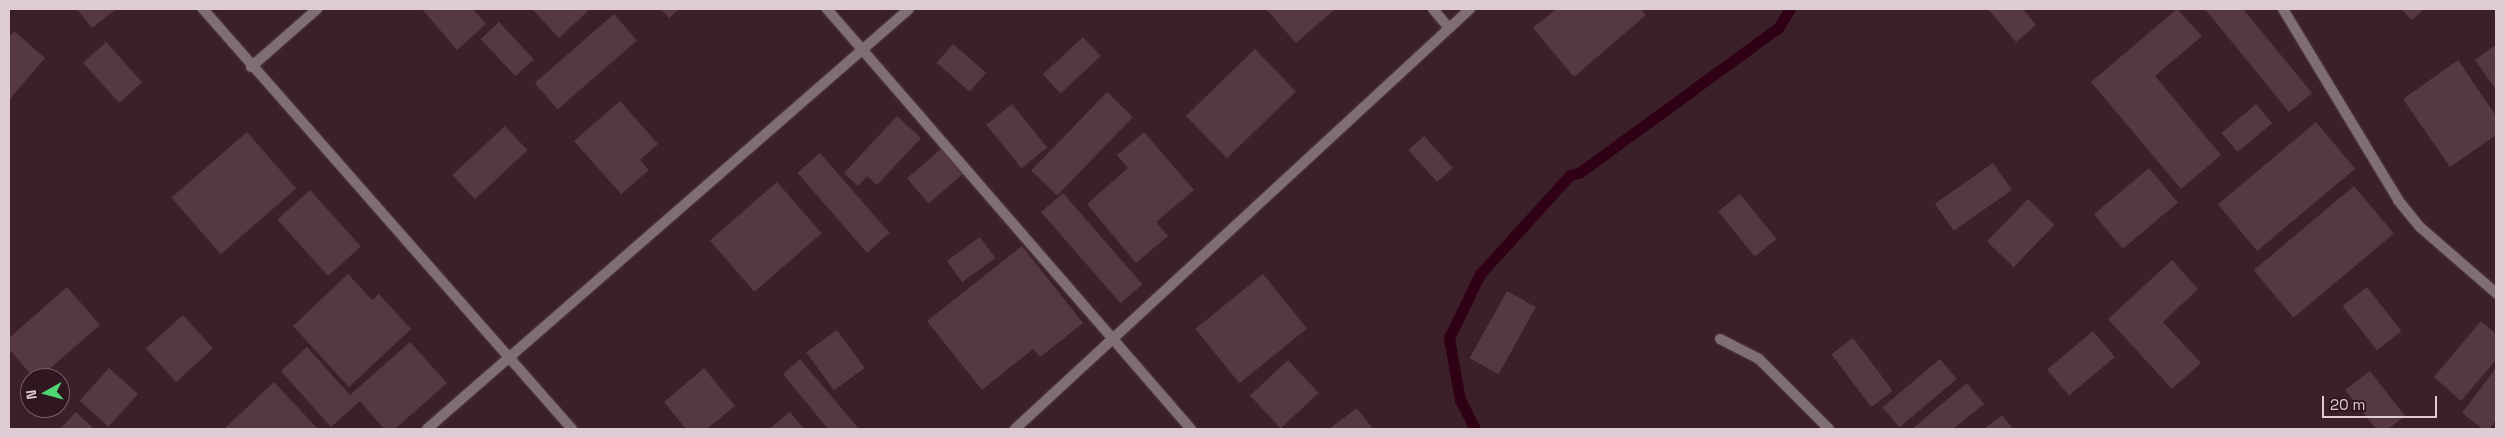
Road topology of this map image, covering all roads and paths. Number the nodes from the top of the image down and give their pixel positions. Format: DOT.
graph roads {
  1 [pos="203,9"];
  2 [pos="316,9"];
  3 [pos="827,9"];
  4 [pos="909,9"];
  5 [pos="1432,9"];
  6 [pos="1470,9"];
  7 [pos="2282,9"];
  8 [pos="1449,28"];
  9 [pos="863,50"];
  10 [pos="251,66"];
  11 [pos="2496,293"];
  12 [pos="1720,339"];
  13 [pos="1114,340"];
  14 [pos="510,360"];
  15 [pos="427,429"];
  16 [pos="572,429"];
  17 [pos="1015,429"];
  18 [pos="1191,429"];
  19 [pos="1829,429"];
  1 -- 10 [label="street"];
  2 -- 10 [label="street"];
  3 -- 9 [label="street"];
  4 -- 9 [label="street"];
  5 -- 8 [label="street"];
  6 -- 8 [label="street"];
  7 -- 11 [label="street"];
  8 -- 13 [label="street"];
  9 -- 13 [label="street"];
  9 -- 14 [label="street"];
  10 -- 14 [label="street"];
  12 -- 19 [label="street"];
  13 -- 17 [label="street"];
  13 -- 18 [label="street"];
  14 -- 15 [label="street"];
  14 -- 16 [label="street"];
}
